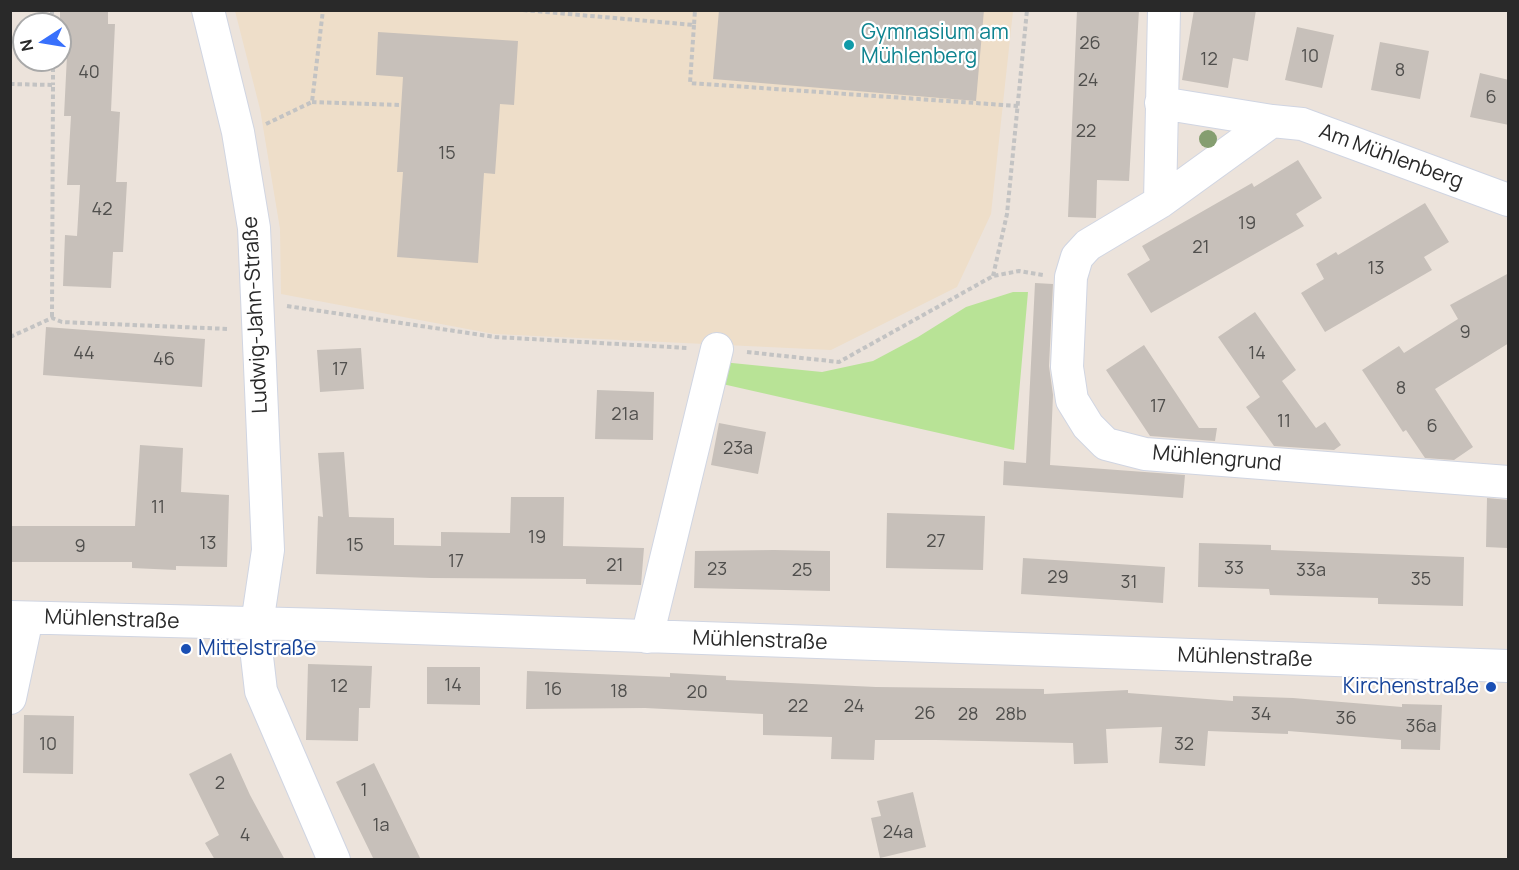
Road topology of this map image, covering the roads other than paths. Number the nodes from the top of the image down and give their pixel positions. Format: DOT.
graph roads {
  1 [pos="208,10"];
  2 [pos="1164,10"];
  3 [pos="1161,102"];
  4 [pos="1272,121"];
  5 [pos="1509,200"];
  6 [pos="1160,202"];
  7 [pos="717,349"];
  8 [pos="1509,482"];
  9 [pos="19,617"];
  10 [pos="257,624"];
  11 [pos="647,637"];
  12 [pos="1509,666"];
  13 [pos="10,698"];
  14 [pos="334,860"];
  1 -- 10 [label="street, Ludwig-Jahn-Straße"];
  2 -- 3 [label="street"];
  3 -- 4 [label="street, Am Mühlenberg"];
  3 -- 6 [label="street"];
  4 -- 5 [label="street, Am Mühlenberg"];
  4 -- 6 [label="street"];
  6 -- 8 [label="street, Mühlengrund"];
  7 -- 11 [label="street"];
  9 -- 10 [label="street, Mühlenstraße"];
  9 -- 13 [label="street"];
  10 -- 11 [label="street, Mühlenstraße"];
  10 -- 14 [label="street"];
  11 -- 12 [label="street, Mühlenstraße"];
}
